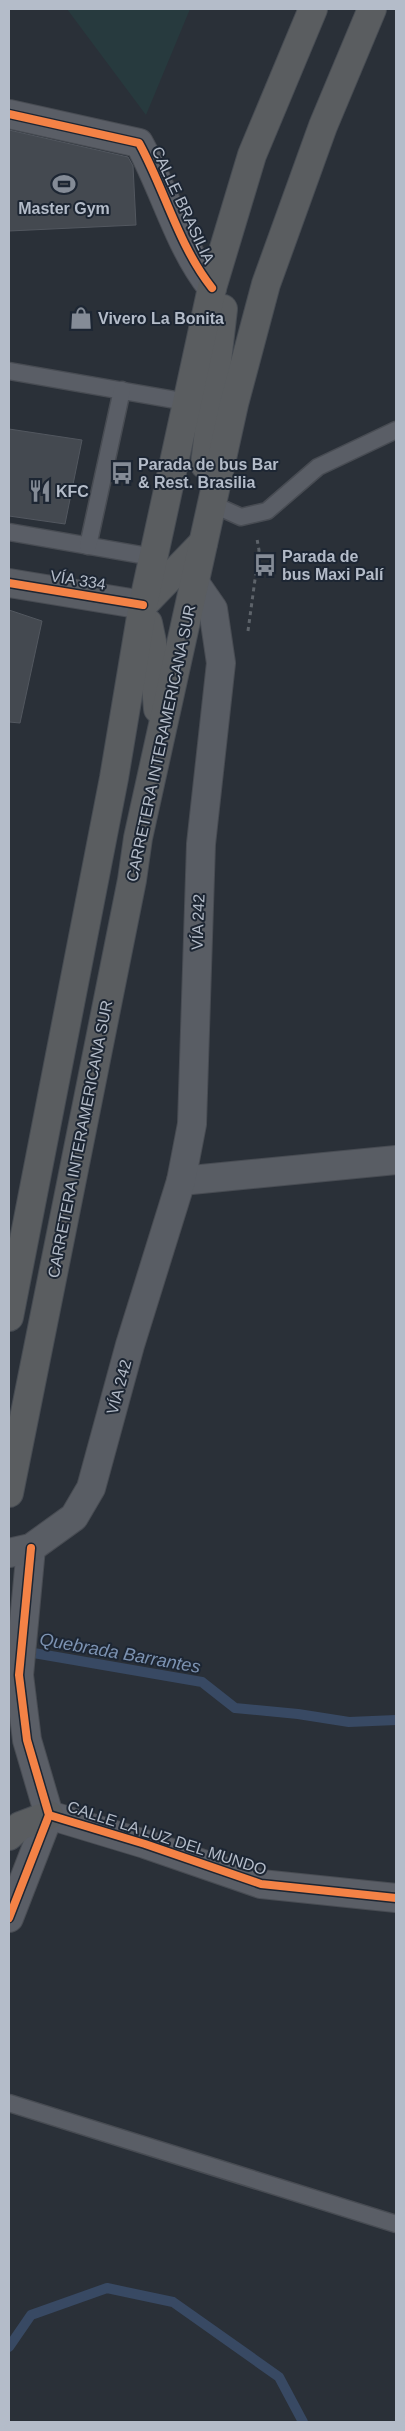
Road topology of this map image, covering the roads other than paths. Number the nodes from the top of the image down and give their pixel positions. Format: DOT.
graph roads {
  1 [pos="313,9"];
  2 [pos="372,9"];
  3 [pos="9,114"];
  4 [pos="241,186"];
  5 [pos="212,288"];
  6 [pos="9,371"];
  7 [pos="122,390"];
  8 [pos="187,402"];
  9 [pos="396,430"];
  10 [pos="212,504"];
  11 [pos="9,532"];
  12 [pos="203,542"];
  13 [pos="88,546"];
  14 [pos="153,558"];
  15 [pos="195,582"];
  16 [pos="9,583"];
  17 [pos="143,605"];
  18 [pos="154,762"];
  19 [pos="396,1160"];
  20 [pos="181,1181"];
  21 [pos="9,1317"];
  22 [pos="9,1493"];
  23 [pos="20,1550"];
  24 [pos="49,1815"];
  25 [pos="9,1836"];
  26 [pos="396,1898"];
  27 [pos="9,1918"];
  28 [pos="9,2103"];
  29 [pos="396,2224"];
  1 -- 4 [label="highway"];
  2 -- 10 [label="highway, CARRETERA INTERAMERICANA SUR"];
  3 -- 5 [label="street, CALLE BRASILIA"];
  4 -- 5 [label="highway"];
  4 -- 10 [label="highway"];
  5 -- 8 [label="highway"];
  6 -- 7 [label="lane"];
  7 -- 8 [label="lane"];
  7 -- 13 [label="lane"];
  8 -- 14 [label="highway"];
  9 -- 10 [label="lane"];
  10 -- 12 [label="highway, CARRETERA INTERAMERICANA SUR"];
  11 -- 13 [label="lane"];
  12 -- 15 [label="highway, CARRETERA INTERAMERICANA SUR"];
  12 -- 17 [label="highway"];
  13 -- 14 [label="lane"];
  14 -- 17 [label="highway"];
  15 -- 18 [label="highway, CARRETERA INTERAMERICANA SUR"];
  15 -- 20 [label="main road, VÍA 242"];
  16 -- 17 [label="main road, VÍA 334"];
  17 -- 18 [label="highway"];
  17 -- 21 [label="highway"];
  18 -- 22 [label="highway, CARRETERA INTERAMERICANA SUR"];
  19 -- 20 [label="main road"];
  20 -- 23 [label="main road, VÍA 242"];
  23 -- 24 [label="street"];
  24 -- 25 [label="highway"];
  24 -- 26 [label="street, CALLE LA LUZ DEL MUNDO"];
  24 -- 27 [label="street"];
  28 -- 29 [label="lane"];
}
